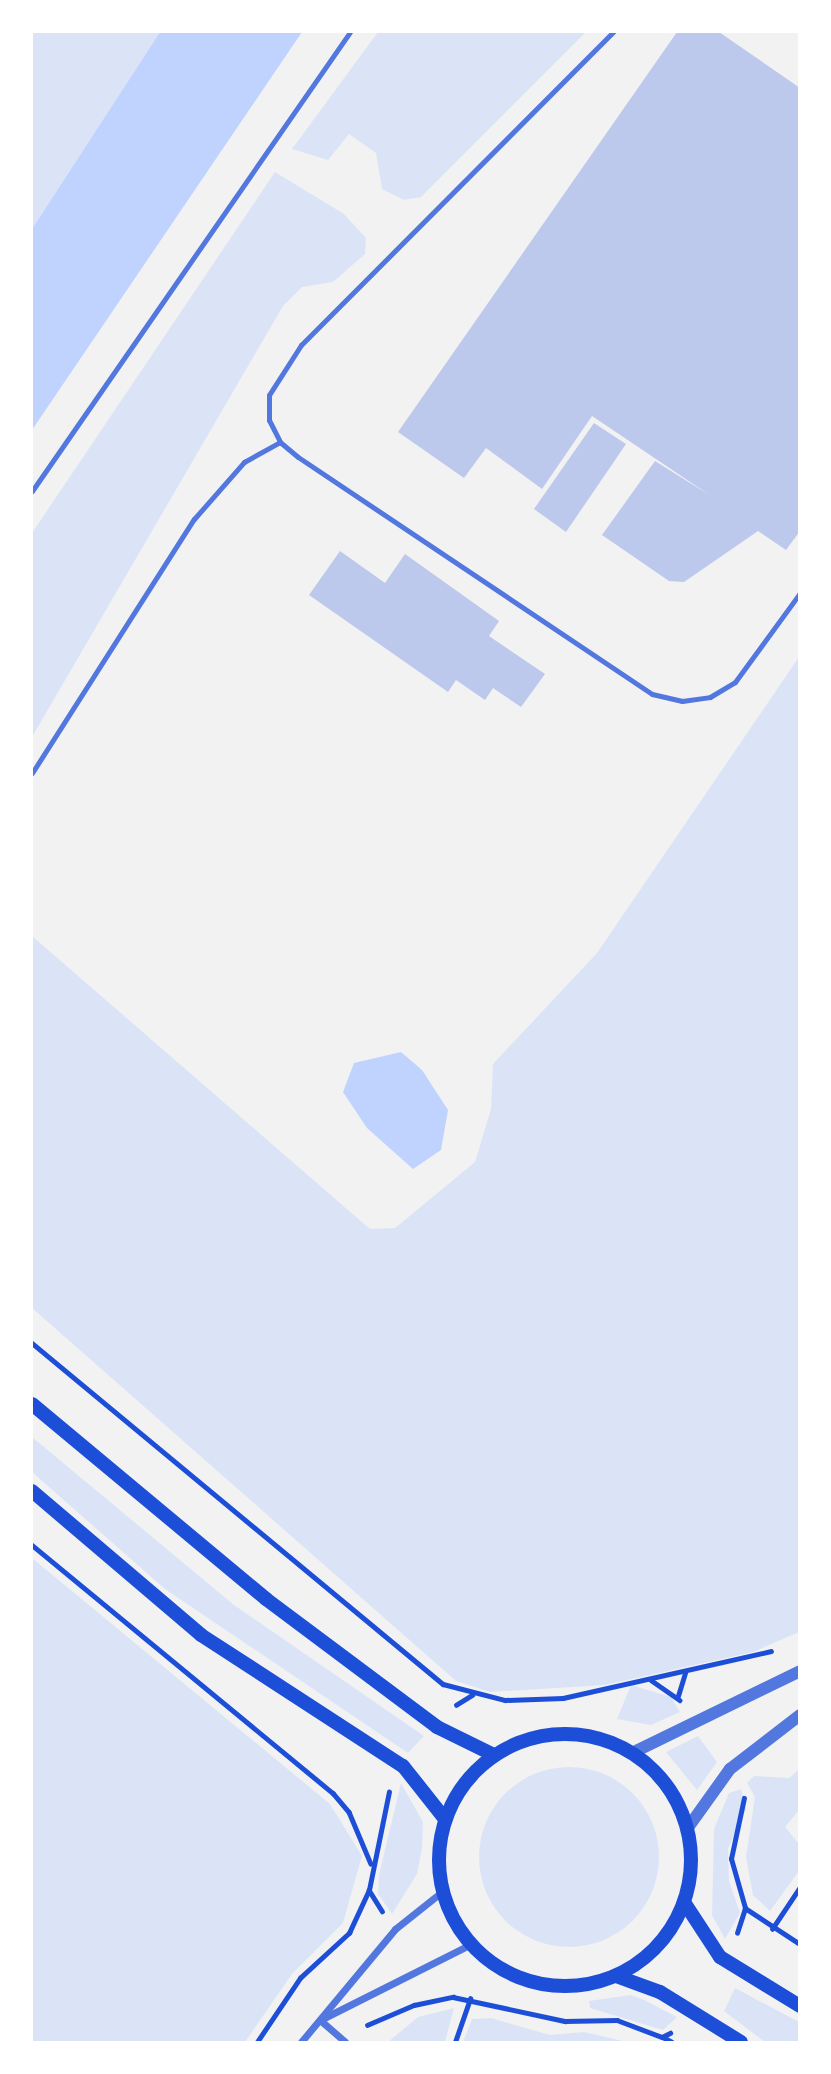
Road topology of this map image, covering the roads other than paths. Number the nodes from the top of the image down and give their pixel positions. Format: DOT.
graph roads {
  1 [pos="350,32"];
  2 [pos="613,32"];
  3 [pos="280,442"];
  4 [pos="32,491"];
  5 [pos="800,593"];
  6 [pos="32,773"];
  7 [pos="32,1404"];
  8 [pos="32,1492"];
  9 [pos="800,1671"];
  10 [pos="800,1715"];
  11 [pos="632,1753"];
  12 [pos="494,1755"];
  13 [pos="445,1819"];
  14 [pos="687,1829"];
  15 [pos="443,1891"];
  16 [pos="684,1902"];
  17 [pos="471,1944"];
  18 [pos="615,1976"];
  19 [pos="800,2006"];
  20 [pos="320,2020"];
  21 [pos="301,2042"];
  22 [pos="345,2042"];
  23 [pos="741,2042"];
  1 -- 4 [label="lane"];
  2 -- 3 [label="lane"];
  3 -- 5 [label="lane"];
  3 -- 6 [label="lane"];
  7 -- 12 [label="main road"];
  8 -- 13 [label="main road"];
  9 -- 11 [label="street"];
  10 -- 14 [label="street"];
  11 -- 12 [label="main road"];
  11 -- 14 [label="main road"];
  12 -- 13 [label="main road"];
  13 -- 15 [label="main road"];
  14 -- 16 [label="main road"];
  15 -- 17 [label="main road"];
  15 -- 20 [label="street"];
  16 -- 18 [label="main road"];
  16 -- 19 [label="main road"];
  17 -- 18 [label="main road"];
  17 -- 20 [label="street"];
  18 -- 23 [label="main road"];
  20 -- 21 [label="street"];
  20 -- 22 [label="street"];
}
